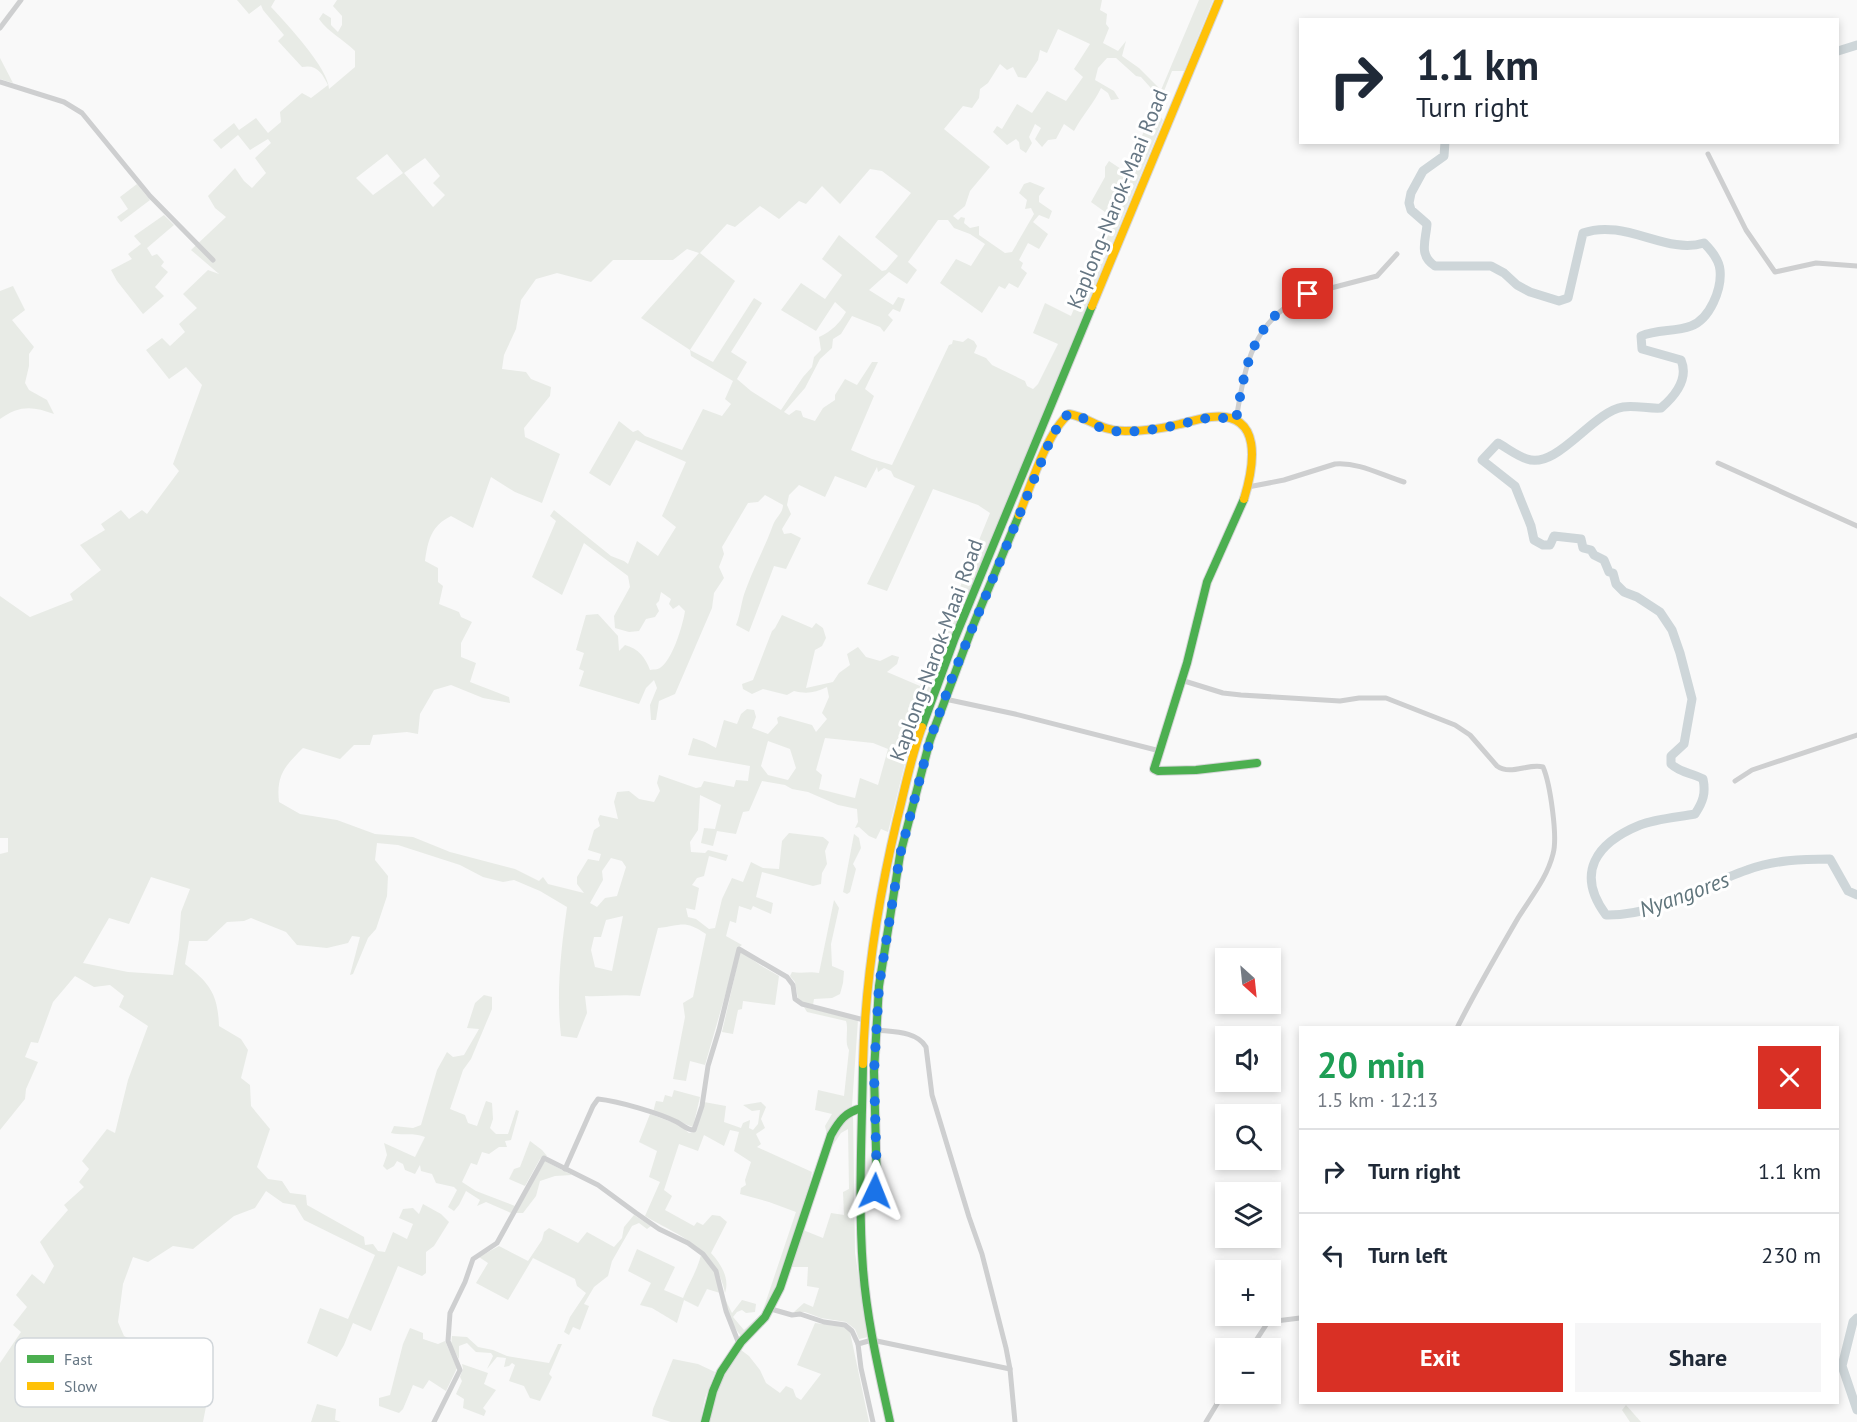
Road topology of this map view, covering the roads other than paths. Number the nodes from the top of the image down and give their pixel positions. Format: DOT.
graph roads {
  1 [pos="21,0"];
  2 [pos="1219,0"];
  3 [pos="0,28"];
  4 [pos="0,82"];
  5 [pos="1708,154"];
  6 [pos="1397,254"];
  7 [pos="213,260"];
  8 [pos="1857,266"];
  9 [pos="1236,420"];
  10 [pos="1718,463"];
  11 [pos="1404,482"];
  12 [pos="1248,487"];
  13 [pos="1857,526"];
  14 [pos="1181,680"];
  15 [pos="945,699"];
  16 [pos="1857,735"];
  17 [pos="1160,751"];
  18 [pos="1257,764"];
  19 [pos="1735,781"];
  20 [pos="899,814"];
  21 [pos="910,818"];
  22 [pos="876,920"];
  23 [pos="889,920"];
  24 [pos="864,1020"];
  25 [pos="1458,1026"];
  26 [pos="876,1030"];
  27 [pos="862,1108"];
  28 [pos="565,1169"];
  29 [pos="861,1192"];
  30 [pos="771,1309"];
  31 [pos="1299,1318"];
  32 [pos="1258,1338"];
  33 [pos="872,1340"];
  34 [pos="739,1344"];
  35 [pos="858,1344"];
  36 [pos="1011,1369"];
  37 [pos="1217,1404"];
  38 [pos="434,1422"];
  39 [pos="705,1422"];
  40 [pos="873,1422"];
  41 [pos="890,1422"];
  42 [pos="1015,1422"];
  43 [pos="1206,1422"];
  1 -- 3 [label="street"];
  2 -- 20 [label="main road, Kaplong-Narok-Maai Road"];
  4 -- 7 [label="street"];
  5 -- 8 [label="street"];
  6 -- 9 [label="street"];
  9 -- 12 [label="main road"];
  9 -- 15 [label="main road"];
  10 -- 13 [label="street"];
  11 -- 12 [label="street"];
  12 -- 14 [label="main road"];
  14 -- 17 [label="main road"];
  14 -- 25 [label="street"];
  15 -- 17 [label="street"];
  15 -- 21 [label="main road"];
  16 -- 19 [label="street"];
  17 -- 18 [label="main road"];
  20 -- 21 [label="street"];
  20 -- 22 [label="main road, Kaplong-Narok-Maai Road"];
  21 -- 23 [label="main road"];
  22 -- 23 [label="street"];
  22 -- 24 [label="main road, Kaplong-Narok-Maai Road"];
  23 -- 26 [label="main road"];
  24 -- 27 [label="main road, Kaplong-Narok-Maai Road"];
  24 -- 28 [label="street"];
  26 -- 29 [label="main road"];
  26 -- 36 [label="street"];
  27 -- 29 [label="main road, Kaplong-Narok-Maai Road"];
  27 -- 30 [label="main road"];
  28 -- 34 [label="street"];
  28 -- 38 [label="street"];
  29 -- 33 [label="main road, Kaplong-Narok-Maai Road"];
  30 -- 34 [label="main road"];
  30 -- 35 [label="street"];
  31 -- 32 [label="street"];
  33 -- 35 [label="street"];
  33 -- 36 [label="street"];
  33 -- 41 [label="main road, Kaplong-Narok-Maai Road"];
  34 -- 39 [label="main road"];
  35 -- 40 [label="street"];
  36 -- 42 [label="street"];
  37 -- 43 [label="street"];
}
